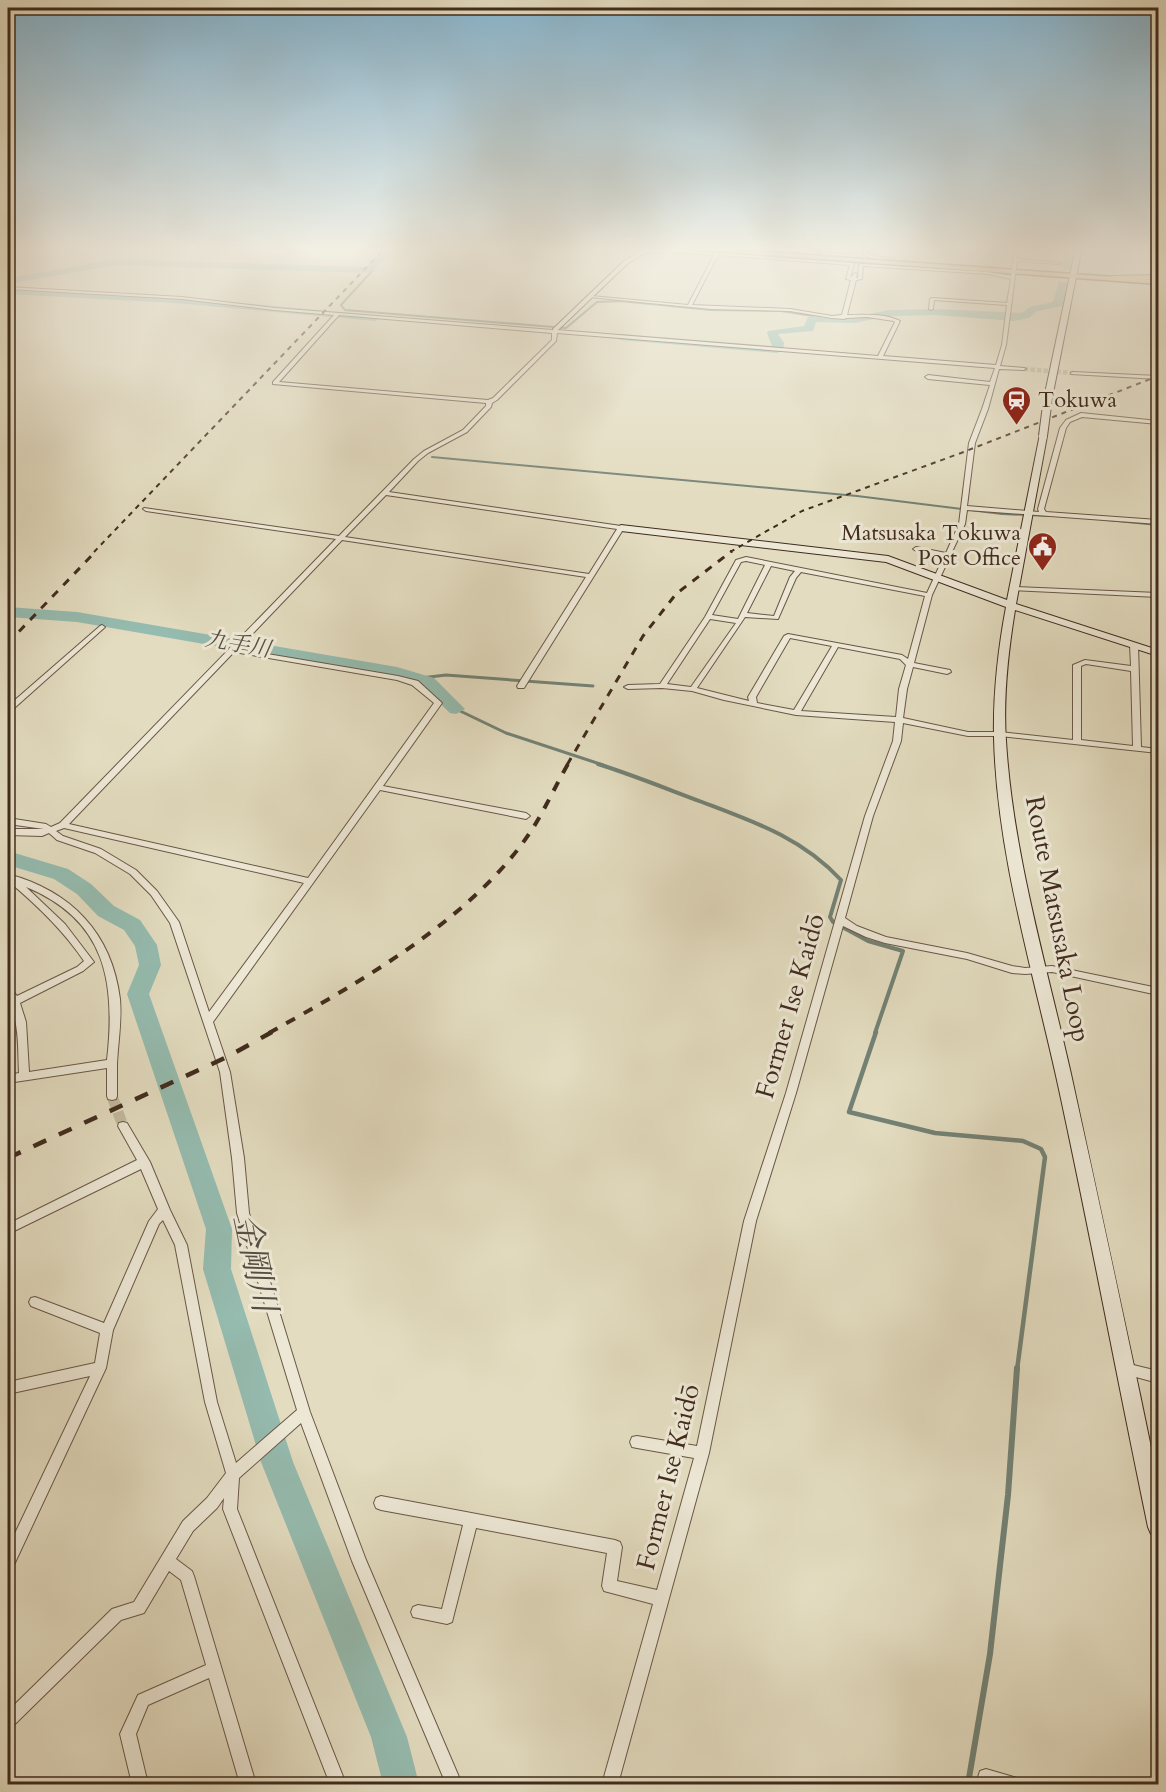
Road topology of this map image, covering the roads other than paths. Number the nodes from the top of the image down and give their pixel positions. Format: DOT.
graph roads {
  1 [pos="323,331"];
  2 [pos="556,331"];
  3 [pos="585,331"];
  4 [pos="894,331"];
  5 [pos="1005,331"];
  6 [pos="1062,331"];
  7 [pos="945,351"];
  8 [pos="880,357"];
  9 [pos="944,362"];
  10 [pos="997,366"];
  11 [pos="1024,369"];
  12 [pos="1158,371"];
  13 [pos="1073,373"];
  14 [pos="928,377"];
  15 [pos="1144,377"];
  16 [pos="1158,378"];
  17 [pos="992,384"];
  18 [pos="489,402"];
  19 [pos="1158,423"];
  20 [pos="385,493"];
  21 [pos="965,508"];
  22 [pos="146,509"];
  23 [pos="1029,513"];
  24 [pos="1042,513"];
  25 [pos="1158,522"];
  26 [pos="621,528"];
  27 [pos="340,539"];
  28 [pos="916,549"];
  29 [pos="948,555"];
  30 [pos="769,564"];
  31 [pos="799,571"];
  32 [pos="590,576"];
  33 [pos="937,580"];
  34 [pos="1013,589"];
  35 [pos="929,595"];
  36 [pos="1158,596"];
  37 [pos="1012,606"];
  38 [pos="708,617"];
  39 [pos="741,618"];
  40 [pos="102,627"];
  41 [pos="836,645"];
  42 [pos="1134,645"];
  43 [pos="233,650"];
  44 [pos="1158,653"];
  45 [pos="909,664"];
  46 [pos="1135,669"];
  47 [pos="947,671"];
  48 [pos="521,686"];
  49 [pos="662,686"];
  50 [pos="628,687"];
  51 [pos="693,689"];
  52 [pos="753,704"];
  53 [pos="8,710"];
  54 [pos="796,713"];
  55 [pos="900,720"];
  56 [pos="1000,735"];
  57 [pos="1077,742"];
  58 [pos="1137,748"];
  59 [pos="1158,751"];
  60 [pos="378,787"];
  61 [pos="526,816"];
  62 [pos="8,821"];
  63 [pos="58,828"];
  64 [pos="8,832"];
  65 [pos="8,876"];
  66 [pos="310,881"];
  67 [pos="839,920"];
  68 [pos="1040,967"];
  69 [pos="8,991"];
  70 [pos="1158,992"];
  71 [pos="15,1001"];
  72 [pos="208,1021"];
  73 [pos="112,1063"];
  74 [pos="24,1075"];
  75 [pos="8,1078"];
  76 [pos="112,1096"];
  77 [pos="123,1126"];
  78 [pos="144,1162"];
  79 [pos="164,1210"];
  80 [pos="8,1229"];
  81 [pos="35,1302"];
  82 [pos="107,1330"];
  83 [pos="100,1368"];
  84 [pos="1125,1369"];
  85 [pos="1158,1377"];
  86 [pos="8,1388"];
  87 [pos="304,1412"];
  88 [pos="637,1442"];
  89 [pos="702,1453"];
  90 [pos="233,1475"];
  91 [pos="381,1503"];
  92 [pos="471,1520"];
  93 [pos="1158,1527"];
  94 [pos="8,1562"];
  95 [pos="169,1562"];
  96 [pos="662,1599"];
  97 [pos="418,1612"];
  98 [pos="213,1669"];
  99 [pos="8,1721"];
  100 [pos="986,1777"];
  101 [pos="140,1785"];
  102 [pos="248,1785"];
  103 [pos="338,1785"];
  104 [pos="454,1785"];
  105 [pos="610,1785"];
  106 [pos="1011,1785"];
  1 -- 18 [label="street"];
  2 -- 18 [label="street"];
  3 -- 8 [label="street"];
  4 -- 8 [label="street"];
  5 -- 10 [label="street, Former Ise Kaidō"];
  6 -- 23 [label="main road, Route Matsusaka Loop, bridge"];
  7 -- 9 [label="street"];
  8 -- 9 [label="street"];
  9 -- 10 [label="street"];
  10 -- 11 [label="street"];
  10 -- 17 [label="street, Former Ise Kaidō"];
  12 -- 15 [label="street"];
  13 -- 15 [label="street"];
  14 -- 17 [label="street"];
  15 -- 16 [label="street"];
  17 -- 21 [label="street, Former Ise Kaidō"];
  18 -- 20 [label="street"];
  19 -- 24 [label="street"];
  20 -- 26 [label="street"];
  20 -- 27 [label="street"];
  21 -- 23 [label="street"];
  21 -- 29 [label="street, Former Ise Kaidō"];
  22 -- 27 [label="street"];
  23 -- 24 [label="street"];
  23 -- 34 [label="main road, Route Matsusaka Loop"];
  24 -- 25 [label="street"];
  26 -- 32 [label="street"];
  26 -- 33 [label="main road"];
  27 -- 32 [label="street"];
  27 -- 43 [label="street"];
  28 -- 29 [label="street"];
  29 -- 33 [label="street, Former Ise Kaidō"];
  30 -- 31 [label="street"];
  30 -- 38 [label="street"];
  30 -- 39 [label="street"];
  31 -- 35 [label="street"];
  31 -- 39 [label="street"];
  32 -- 48 [label="street"];
  33 -- 35 [label="street, Former Ise Kaidō"];
  33 -- 37 [label="main road"];
  34 -- 36 [label="street"];
  34 -- 37 [label="main road, Route Matsusaka Loop"];
  35 -- 45 [label="street, Former Ise Kaidō"];
  37 -- 42 [label="main road"];
  37 -- 56 [label="main road, Route Matsusaka Loop"];
  38 -- 39 [label="street"];
  38 -- 49 [label="street"];
  39 -- 51 [label="street"];
  40 -- 53 [label="street"];
  41 -- 45 [label="street"];
  41 -- 52 [label="street"];
  41 -- 54 [label="street"];
  42 -- 44 [label="main road"];
  42 -- 46 [label="street"];
  43 -- 60 [label="street"];
  43 -- 63 [label="street"];
  45 -- 47 [label="street"];
  45 -- 55 [label="street, Former Ise Kaidō"];
  46 -- 57 [label="street"];
  46 -- 58 [label="street"];
  49 -- 50 [label="street"];
  49 -- 51 [label="street"];
  51 -- 52 [label="street"];
  52 -- 54 [label="street"];
  54 -- 55 [label="street"];
  55 -- 56 [label="street"];
  55 -- 67 [label="street, Former Ise Kaidō"];
  56 -- 57 [label="street"];
  56 -- 68 [label="main road, Route Matsusaka Loop"];
  57 -- 58 [label="street"];
  58 -- 59 [label="street"];
  60 -- 61 [label="street"];
  60 -- 66 [label="street"];
  62 -- 63 [label="street"];
  63 -- 64 [label="street"];
  63 -- 66 [label="street"];
  63 -- 72 [label="street"];
  65 -- 71 [label="street"];
  65 -- 73 [label="street"];
  66 -- 72 [label="street"];
  67 -- 68 [label="street"];
  67 -- 89 [label="street, Former Ise Kaidō"];
  68 -- 70 [label="street"];
  68 -- 84 [label="main road, Route Matsusaka Loop"];
  69 -- 71 [label="street"];
  71 -- 74 [label="street"];
  72 -- 87 [label="street"];
  73 -- 74 [label="street"];
  73 -- 76 [label="street"];
  74 -- 75 [label="street"];
  77 -- 78 [label="street"];
  78 -- 79 [label="street"];
  78 -- 80 [label="street"];
  79 -- 82 [label="street"];
  79 -- 90 [label="street"];
  81 -- 82 [label="street"];
  82 -- 83 [label="street"];
  83 -- 86 [label="street"];
  83 -- 94 [label="street"];
  84 -- 85 [label="street"];
  84 -- 93 [label="main road, Route Matsusaka Loop"];
  87 -- 90 [label="street"];
  87 -- 104 [label="street"];
  88 -- 89 [label="street"];
  89 -- 96 [label="street, Former Ise Kaidō"];
  90 -- 95 [label="street"];
  90 -- 103 [label="street"];
  91 -- 92 [label="street"];
  92 -- 96 [label="street"];
  92 -- 97 [label="street"];
  95 -- 98 [label="street"];
  95 -- 99 [label="street"];
  96 -- 105 [label="street, Former Ise Kaidō"];
  98 -- 101 [label="street"];
  98 -- 102 [label="street"];
  100 -- 106 [label="street"];
}
